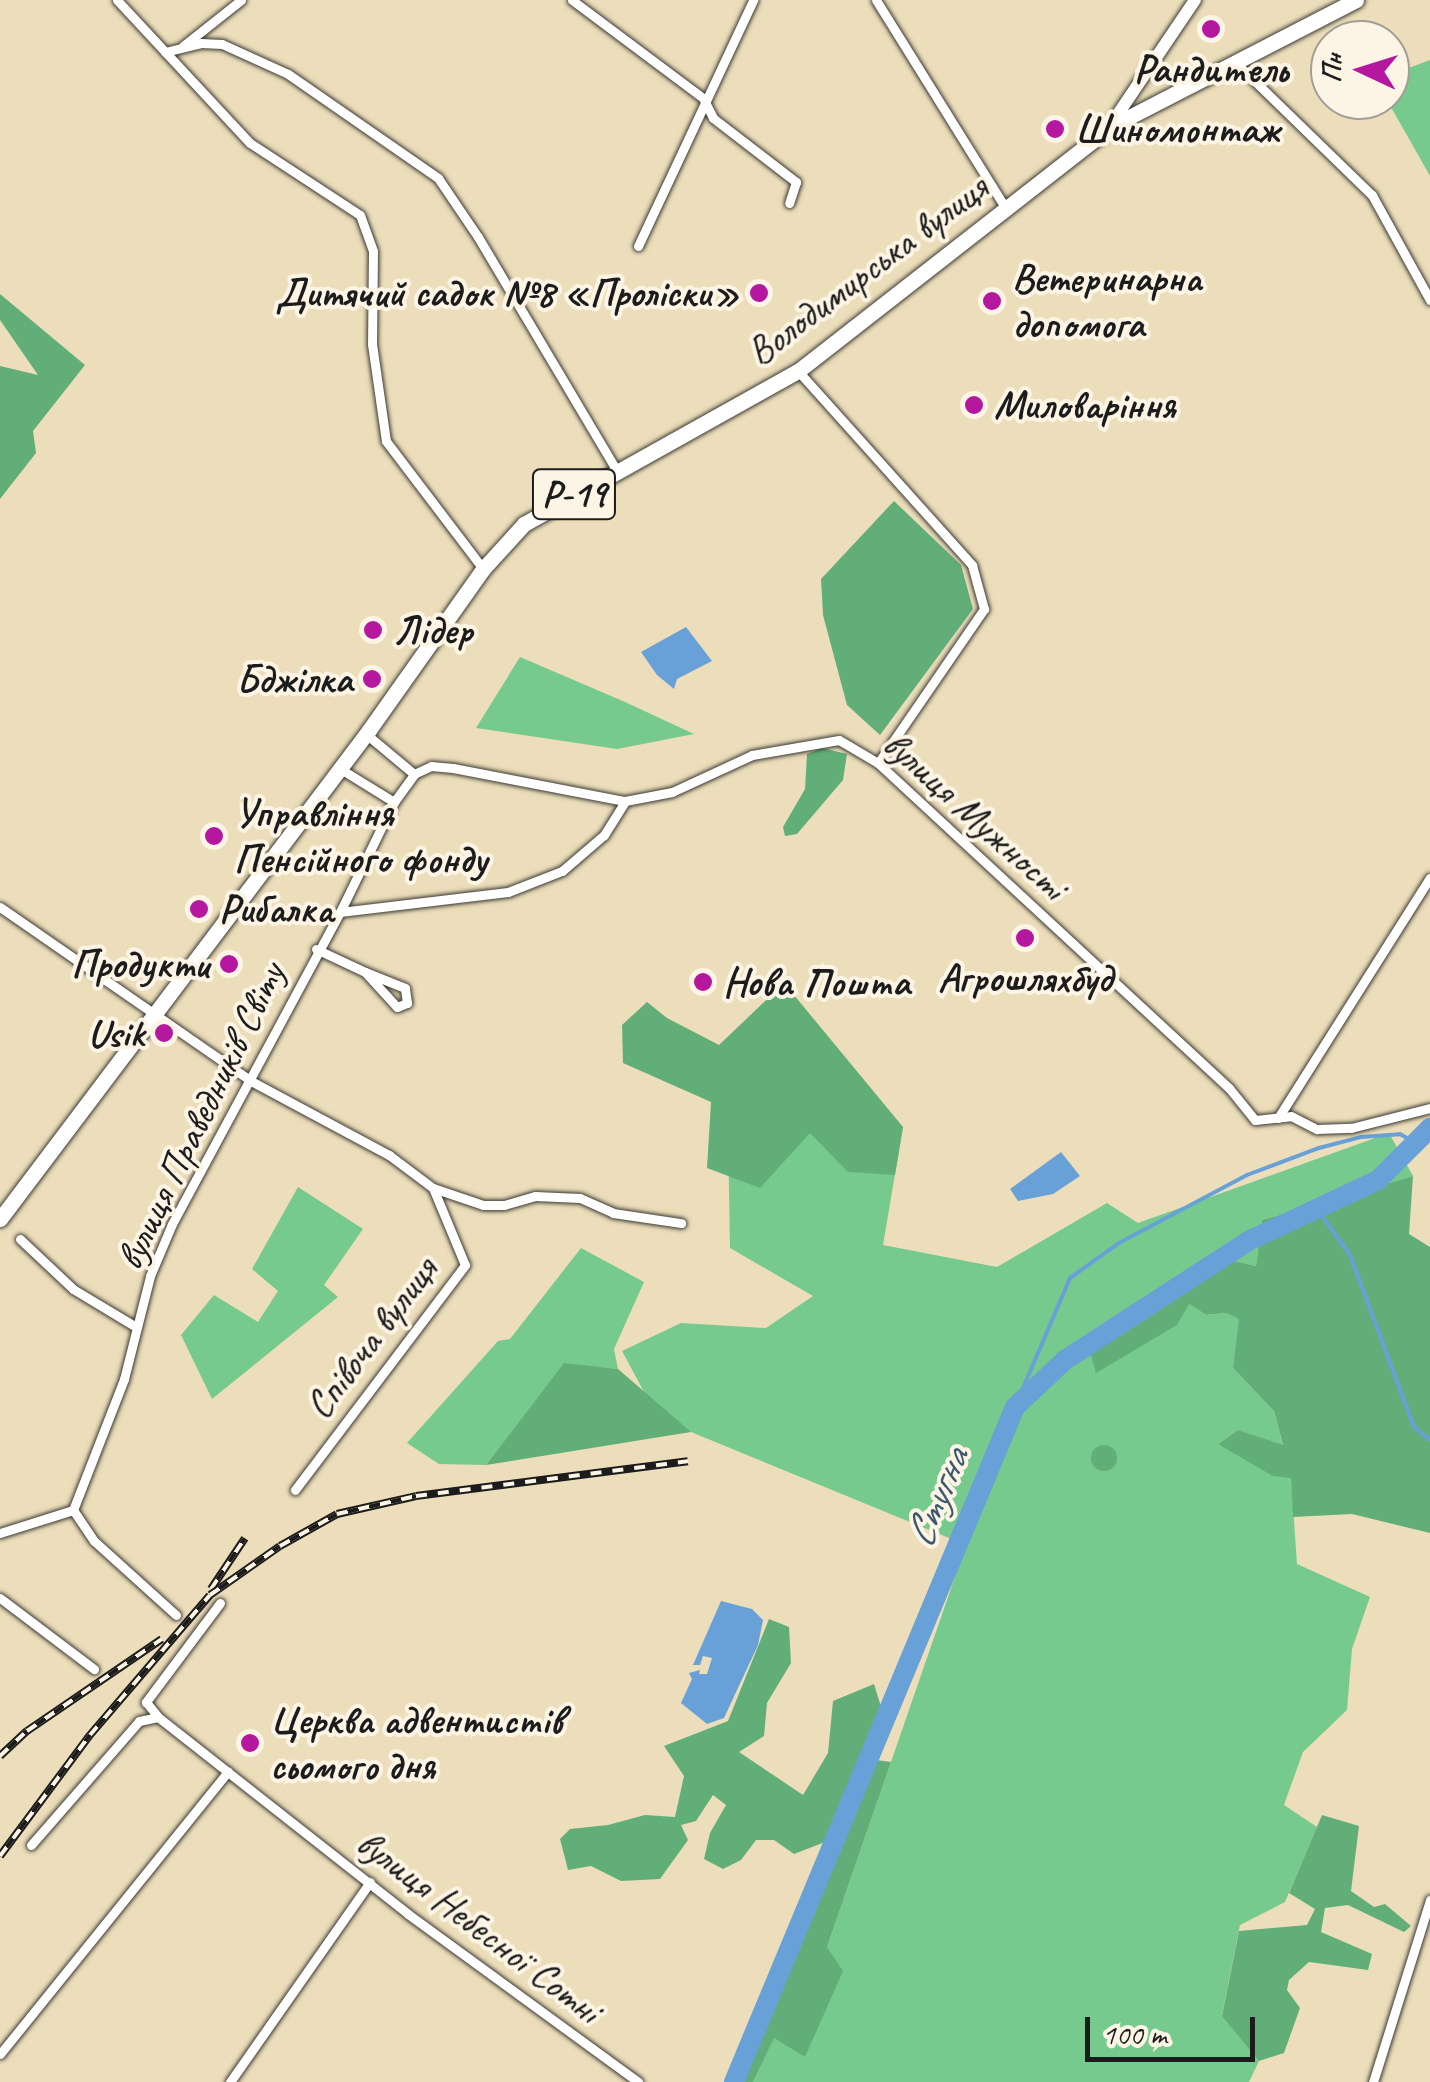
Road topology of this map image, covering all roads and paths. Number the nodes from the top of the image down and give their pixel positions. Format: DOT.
graph roads {
  1 [pos="117,0"];
  2 [pos="240,0"];
  3 [pos="572,0"];
  4 [pos="753,0"];
  5 [pos="876,0"];
  6 [pos="1195,0"];
  7 [pos="1356,0"];
  8 [pos="181,48"];
  9 [pos="164,52"];
  10 [pos="1234,61"];
  11 [pos="703,98"];
  12 [pos="1110,127"];
  13 [pos="789,204"];
  14 [pos="1006,209"];
  15 [pos="638,246"];
  16 [pos="1426,283"];
  17 [pos="1430,300"];
  18 [pos="798,371"];
  19 [pos="616,470"];
  20 [pos="483,568"];
  21 [pos="366,734"];
  22 [pos="878,762"];
  23 [pos="339,768"];
  24 [pos="414,774"];
  25 [pos="625,801"];
  26 [pos="394,802"];
  27 [pos="1430,878"];
  28 [pos="0,907"];
  29 [pos="340,912"];
  30 [pos="316,950"];
  31 [pos="365,972"];
  32 [pos="155,1012"];
  33 [pos="251,1081"];
  34 [pos="1428,1110"];
  35 [pos="1278,1118"];
  36 [pos="432,1188"];
  37 [pos="0,1220"];
  38 [pos="682,1223"];
  39 [pos="20,1238"];
  40 [pos="136,1327"];
  41 [pos="296,1490"];
  42 [pos="73,1510"];
  43 [pos="0,1533"];
  44 [pos="0,1598"];
  45 [pos="220,1603"];
  46 [pos="176,1615"];
  47 [pos="94,1669"];
  48 [pos="158,1717"];
  49 [pos="228,1771"];
  50 [pos="31,1846"];
  51 [pos="370,1882"];
  52 [pos="1430,1900"];
  53 [pos="0,2054"];
  54 [pos="230,2082"];
  55 [pos="638,2082"];
  56 [pos="1373,2082"];
  1 -- 9 [label="street"];
  2 -- 8 [label="street"];
  3 -- 11 [label="street"];
  4 -- 11 [label="street"];
  5 -- 14 [label="street"];
  6 -- 12 [label="street, Володимирська вулиця"];
  7 -- 10 [label="main road, Володимирська вулиця / Р-19"];
  8 -- 9 [label="street"];
  8 -- 19 [label="street"];
  9 -- 20 [label="street"];
  10 -- 12 [label="main road, Володимирська вулиця / Р-19"];
  10 -- 16 [label="street"];
  11 -- 13 [label="street"];
  11 -- 15 [label="street"];
  12 -- 14 [label="main road, Володимирська вулиця / Р-19"];
  14 -- 18 [label="main road, Володимирська вулиця / Р-19"];
  16 -- 17 [label="street"];
  18 -- 19 [label="main road, Володимирська вулиця / Р-19"];
  18 -- 22 [label="street"];
  19 -- 20 [label="main road, Володимирська вулиця / Р-19"];
  20 -- 21 [label="main road, Володимирська вулиця / Р-19"];
  21 -- 23 [label="main road, Володимирська вулиця / Р-19"];
  21 -- 24 [label="street"];
  22 -- 25 [label="street, вулиця Мужності"];
  22 -- 35 [label="street, вулиця Мужності"];
  23 -- 26 [label="street"];
  23 -- 32 [label="main road, Володимирська вулиця / Р-19"];
  24 -- 25 [label="street, вулиця Мужності"];
  24 -- 26 [label="street, вулиця Праведників Світу"];
  25 -- 29 [label="street"];
  26 -- 29 [label="street, вулиця Праведників Світу"];
  27 -- 35 [label="street"];
  28 -- 32 [label="street, Співоча вулиця"];
  29 -- 30 [label="street, вулиця Праведників Світу"];
  30 -- 31 [label="street, вулиця Праведників Світу"];
  30 -- 33 [label="street, вулиця Праведників Світу"];
  31 -- 31 [label="street, вулиця Праведників Світу"];
  32 -- 33 [label="street, Співоча вулиця"];
  32 -- 37 [label="main road, Володимирська вулиця / Р-19"];
  33 -- 36 [label="street, Співоча вулиця"];
  33 -- 40 [label="street, вулиця Праведників Світу"];
  34 -- 35 [label="street"];
  36 -- 38 [label="street"];
  36 -- 41 [label="street, Співоча вулиця"];
  39 -- 40 [label="street"];
  40 -- 42 [label="street, вулиця Праведників Світу"];
  42 -- 43 [label="street"];
  42 -- 46 [label="street"];
  44 -- 47 [label="street"];
  45 -- 48 [label="street, вулиця Небесної Сотні"];
  48 -- 49 [label="street, вулиця Небесної Сотні"];
  48 -- 50 [label="street"];
  49 -- 51 [label="street, вулиця Небесної Сотні"];
  49 -- 53 [label="street"];
  51 -- 54 [label="street"];
  51 -- 55 [label="street, вулиця Небесної Сотні"];
  52 -- 56 [label="street"];
}
